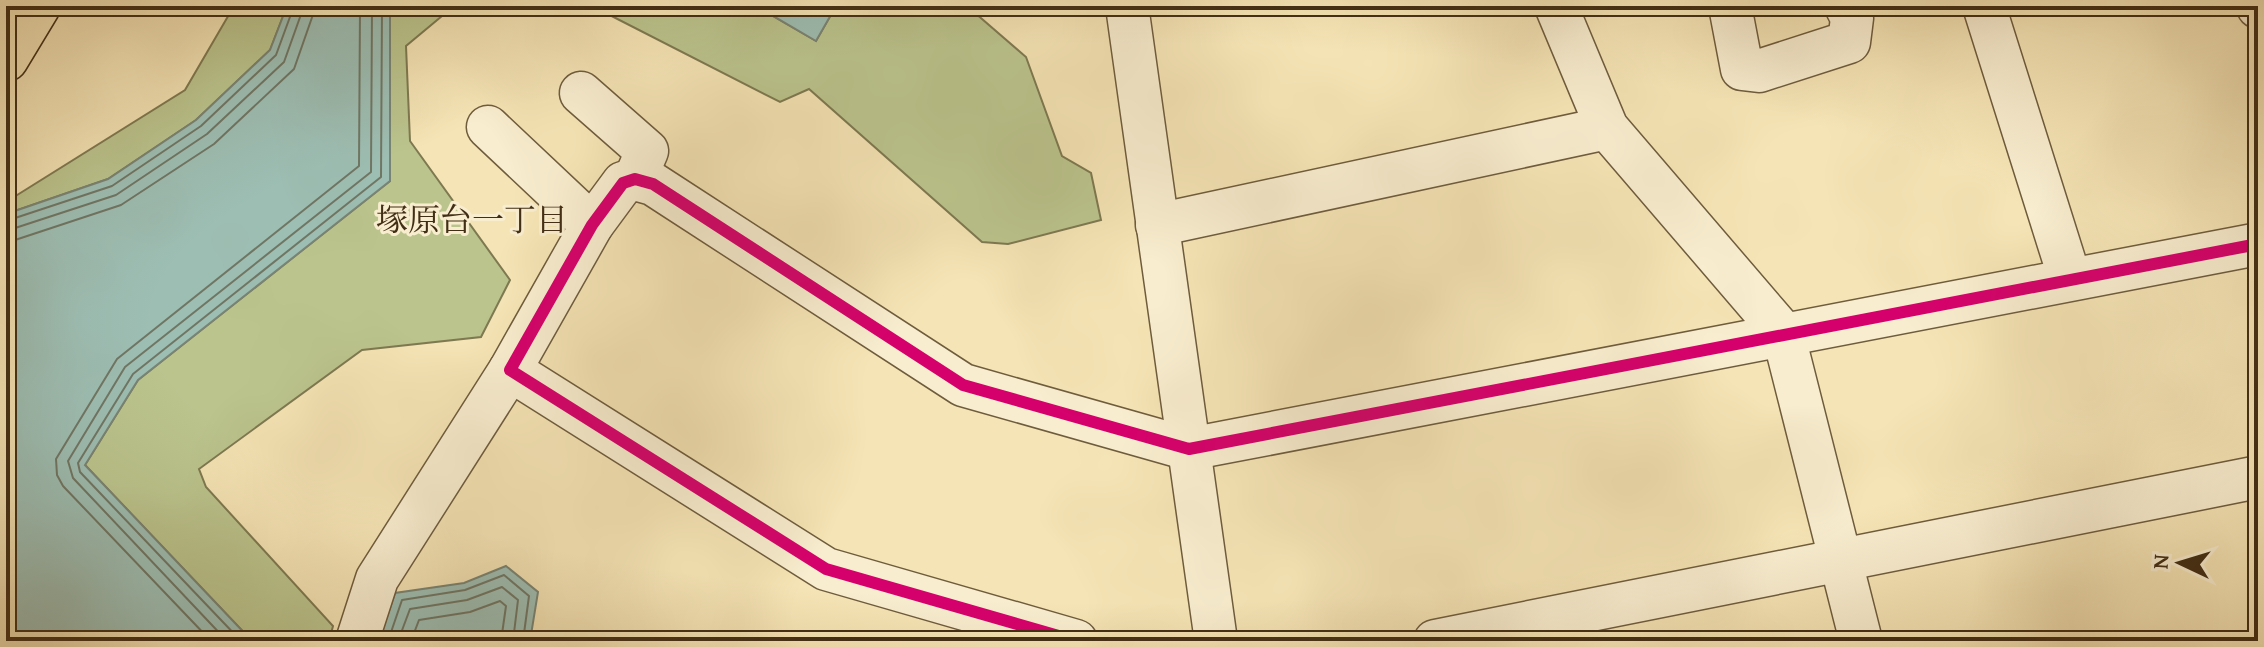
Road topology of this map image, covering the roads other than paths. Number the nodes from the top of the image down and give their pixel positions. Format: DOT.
graph roads {
  1 [pos="38,6"];
  2 [pos="1127,6"];
  3 [pos="1556,6"];
  4 [pos="1730,6"];
  5 [pos="1846,6"];
  6 [pos="1984,6"];
  7 [pos="6,59"];
  8 [pos="581,93"];
  9 [pos="488,127"];
  10 [pos="1607,128"];
  11 [pos="635,179"];
  12 [pos="592,225"];
  13 [pos="1157,225"];
  14 [pos="2258,244"];
  15 [pos="2070,279"];
  16 [pos="1783,333"];
  17 [pos="510,370"];
  18 [pos="1189,449"];
  19 [pos="2258,477"];
  20 [pos="1842,560"];
  21 [pos="357,641"];
  22 [pos="1076,641"];
  23 [pos="1216,641"];
  24 [pos="1435,641"];
  25 [pos="1861,641"];
  1 -- 7 [label="main road"];
  2 -- 13 [label="street"];
  3 -- 10 [label="street"];
  4 -- 5 [label="street"];
  6 -- 15 [label="street"];
  8 -- 11 [label="street"];
  9 -- 12 [label="street"];
  10 -- 13 [label="street"];
  10 -- 16 [label="street"];
  11 -- 12 [label="street"];
  11 -- 18 [label="street"];
  12 -- 17 [label="street"];
  13 -- 18 [label="street"];
  14 -- 15 [label="street"];
  15 -- 16 [label="street"];
  16 -- 18 [label="street"];
  16 -- 20 [label="street"];
  17 -- 21 [label="street"];
  17 -- 22 [label="street"];
  18 -- 23 [label="street"];
  19 -- 20 [label="street"];
  20 -- 24 [label="street"];
  20 -- 25 [label="street"];
}
